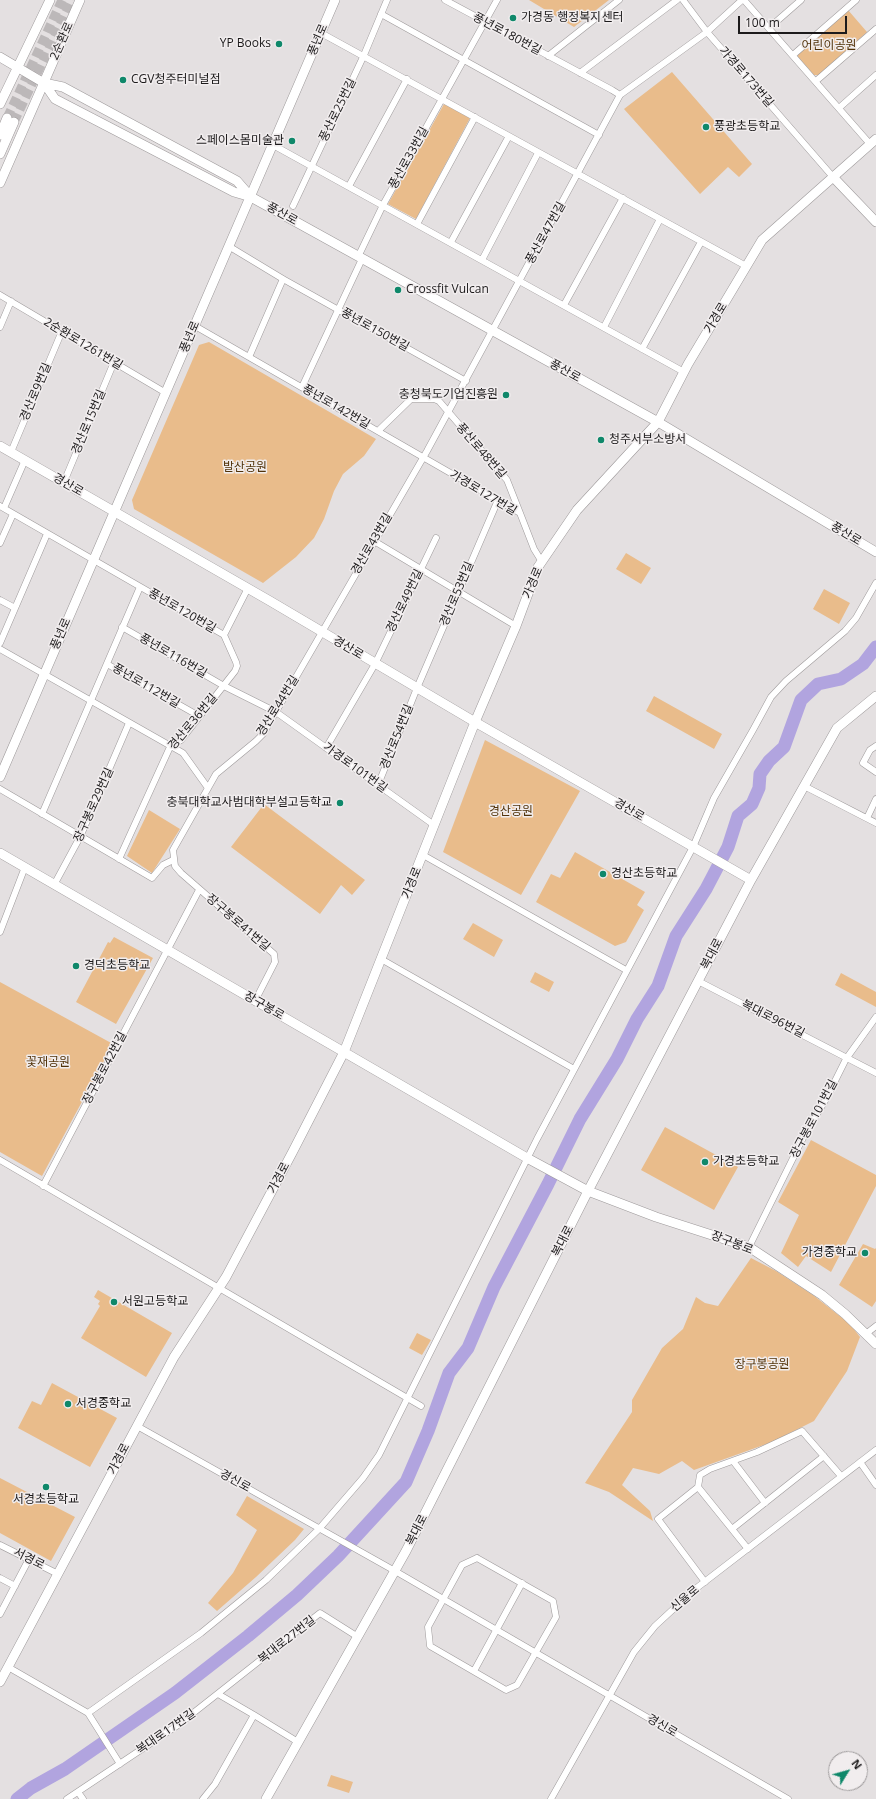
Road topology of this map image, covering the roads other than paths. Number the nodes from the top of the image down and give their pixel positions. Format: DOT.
graph roads {
  1 [pos="50,0"];
  2 [pos="80,0"];
  3 [pos="335,0"];
  4 [pos="387,0"];
  5 [pos="445,0"];
  6 [pos="497,0"];
  7 [pos="619,0"];
  8 [pos="677,0"];
  9 [pos="682,0"];
  10 [pos="743,0"];
  11 [pos="800,0"];
  12 [pos="856,0"];
  13 [pos="381,14"];
  14 [pos="485,22"];
  15 [pos="769,28"];
  16 [pos="876,29"];
  17 [pos="707,32"];
  18 [pos="321,33"];
  19 [pos="793,55"];
  20 [pos="364,56"];
  21 [pos="548,56"];
  22 [pos="0,57"];
  23 [pos="463,61"];
  24 [pos="18,67"];
  25 [pos="580,73"];
  26 [pos="876,75"];
  27 [pos="407,79"];
  28 [pos="816,81"];
  29 [pos="44,83"];
  30 [pos="620,95"];
  31 [pos="442,99"];
  32 [pos="0,104"];
  33 [pos="839,108"];
  34 [pos="475,117"];
  35 [pos="0,135"];
  36 [pos="599,135"];
  37 [pos="510,136"];
  38 [pos="873,142"];
  39 [pos="273,145"];
  40 [pos="538,152"];
  41 [pos="0,154"];
  42 [pos="311,166"];
  43 [pos="578,174"];
  44 [pos="833,177"];
  45 [pos="0,183"];
  46 [pos="349,186"];
  47 [pos="251,197"];
  48 [pos="622,198"];
  49 [pos="384,205"];
  50 [pos="293,206"];
  51 [pos="660,219"];
  52 [pos="876,222"];
  53 [pos="417,224"];
  54 [pos="451,242"];
  55 [pos="701,242"];
  56 [pos="230,247"];
  57 [pos="360,258"];
  58 [pos="482,260"];
  59 [pos="746,266"];
  60 [pos="283,279"];
  61 [pos="520,280"];
  62 [pos="0,295"];
  63 [pos="11,301"];
  64 [pos="564,305"];
  65 [pos="338,309"];
  66 [pos="195,326"];
  67 [pos="0,327"];
  68 [pos="604,327"];
  69 [pos="62,331"];
  70 [pos="492,331"];
  71 [pos="642,349"];
  72 [pos="249,357"];
  73 [pos="114,362"];
  74 [pos="684,372"];
  75 [pos="466,381"];
  76 [pos="302,387"];
  77 [pos="166,393"];
  78 [pos="448,412"];
  79 [pos="658,422"];
  80 [pos="378,431"];
  81 [pos="0,446"];
  82 [pos="11,452"];
  83 [pos="422,457"];
  84 [pos="25,460"];
  85 [pos="64,482"];
  86 [pos="498,500"];
  87 [pos="2,507"];
  88 [pos="115,512"];
  89 [pos="520,513"];
  90 [pos="13,514"];
  91 [pos="47,534"];
  92 [pos="436,538"];
  93 [pos="374,541"];
  94 [pos="0,543"];
  95 [pos="876,552"];
  96 [pos="94,560"];
  97 [pos="542,562"];
  98 [pos="420,569"];
  99 [pos="876,583"];
  100 [pos="140,587"];
  101 [pos="248,588"];
  102 [pos="458,592"];
  103 [pos="0,600"];
  104 [pos="15,608"];
  105 [pos="516,626"];
  106 [pos="122,628"];
  107 [pos="322,632"];
  108 [pos="224,635"];
  109 [pos="0,643"];
  110 [pos="0,649"];
  111 [pos="107,664"];
  112 [pos="375,664"];
  113 [pos="44,674"];
  114 [pos="224,686"];
  115 [pos="417,688"];
  116 [pos="876,696"];
  117 [pos="91,701"];
  118 [pos="276,712"];
  119 [pos="199,716"];
  120 [pos="475,722"];
  121 [pos="129,723"];
  122 [pos="876,746"];
  123 [pos="170,747"];
  124 [pos="326,748"];
  125 [pos="876,772"];
  126 [pos="0,778"];
  127 [pos="378,785"];
  128 [pos="804,786"];
  129 [pos="208,788"];
  130 [pos="0,789"];
  131 [pos="876,800"];
  132 [pos="42,814"];
  133 [pos="867,818"];
  134 [pos="876,823"];
  135 [pos="434,825"];
  136 [pos="80,836"];
  137 [pos="695,848"];
  138 [pos="0,853"];
  139 [pos="423,855"];
  140 [pos="119,859"];
  141 [pos="173,860"];
  142 [pos="25,867"];
  143 [pos="751,880"];
  144 [pos="54,885"];
  145 [pos="199,890"];
  146 [pos="0,932"];
  147 [pos="167,950"];
  148 [pos="381,959"];
  149 [pos="626,970"];
  150 [pos="698,981"];
  151 [pos="255,1001"];
  152 [pos="875,1020"];
  153 [pos="344,1052"];
  154 [pos="847,1057"];
  155 [pos="574,1069"];
  156 [pos="876,1073"];
  157 [pos="528,1158"];
  158 [pos="0,1160"];
  159 [pos="43,1186"];
  160 [pos="588,1191"];
  161 [pos="749,1247"];
  162 [pos="219,1288"];
  163 [pos="876,1326"];
  164 [pos="866,1333"];
  165 [pos="876,1344"];
  166 [pos="407,1398"];
  167 [pos="421,1406"];
  168 [pos="137,1426"];
  169 [pos="876,1450"];
  170 [pos="824,1456"];
  171 [pos="733,1461"];
  172 [pos="860,1462"];
  173 [pos="841,1476"];
  174 [pos="876,1485"];
  175 [pos="698,1487"];
  176 [pos="765,1503"];
  177 [pos="319,1528"];
  178 [pos="732,1529"];
  179 [pos="0,1544"];
  180 [pos="748,1549"];
  181 [pos="29,1560"];
  182 [pos="395,1571"];
  183 [pos="58,1574"];
  184 [pos="0,1578"];
  185 [pos="705,1582"];
  186 [pos="522,1584"];
  187 [pos="15,1586"];
  188 [pos="443,1599"];
  189 [pos="0,1614"];
  190 [pos="497,1630"];
  191 [pos="358,1636"];
  192 [pos="535,1653"];
  193 [pos="8,1667"];
  194 [pos="474,1671"];
  195 [pos="0,1682"];
  196 [pos="218,1694"];
  197 [pos="609,1695"];
  198 [pos="88,1713"];
  199 [pos="254,1716"];
  200 [pos="298,1742"];
  201 [pos="120,1764"];
  202 [pos="78,1792"];
  203 [pos="67,1799"];
  204 [pos="83,1799"];
  205 [pos="203,1799"];
  206 [pos="266,1799"];
  207 [pos="551,1799"];
  208 [pos="788,1799"];
  1 -- 24 [label="street"];
  2 -- 29 [label="street, 2순환로"];
  3 -- 18 [label="street, 풍년로"];
  4 -- 13 [label="street, 풍산로25번길"];
  5 -- 14 [label="street, 풍년로180번길"];
  6 -- 14 [label="street"];
  7 -- 21 [label="street, 풍년로180번길"];
  8 -- 25 [label="street"];
  9 -- 17 [label="street, 가경로173번길"];
  10 -- 15 [label="street, 가경로"];
  10 -- 17 [label="street, 풍산로47번길"];
  11 -- 15 [label="street"];
  12 -- 19 [label="street"];
  13 -- 20 [label="street, 풍산로25번길"];
  13 -- 23 [label="street"];
  14 -- 21 [label="street, 풍년로180번길"];
  14 -- 23 [label="street, 풍산로33번길"];
  15 -- 19 [label="street, 가경로"];
  16 -- 28 [label="street"];
  17 -- 30 [label="street, 풍산로47번길"];
  17 -- 44 [label="street, 가경로173번길"];
  18 -- 20 [label="street"];
  18 -- 39 [label="street, 풍년로"];
  19 -- 28 [label="street, 가경로"];
  20 -- 27 [label="street"];
  20 -- 42 [label="street, 풍산로25번길"];
  21 -- 25 [label="street, 풍년로180번길"];
  22 -- 24 [label="street, 풍산로"];
  23 -- 31 [label="street, 풍산로33번길"];
  23 -- 36 [label="street"];
  24 -- 29 [label="street, 풍산로"];
  24 -- 32 [label="street"];
  25 -- 30 [label="street, 풍년로180번길"];
  26 -- 33 [label="street"];
  27 -- 31 [label="street"];
  27 -- 46 [label="street"];
  28 -- 33 [label="street, 가경로"];
  29 -- 45 [label="street, 2순환로"];
  29 -- 47 [label="street, 풍산로"];
  29 -- 47 [label="street, 풍산로"];
  30 -- 36 [label="street, 풍산로47번길"];
  31 -- 34 [label="street"];
  31 -- 49 [label="street, 풍산로33번길"];
  33 -- 38 [label="street, 가경로"];
  34 -- 37 [label="street"];
  34 -- 53 [label="street"];
  35 -- 41 [label="street"];
  36 -- 43 [label="street, 풍산로47번길"];
  37 -- 40 [label="street"];
  37 -- 54 [label="street"];
  38 -- 44 [label="street, 가경로"];
  39 -- 42 [label="street"];
  39 -- 47 [label="street, 풍년로"];
  40 -- 43 [label="street"];
  40 -- 58 [label="street"];
  42 -- 46 [label="street"];
  42 -- 50 [label="street, 풍산로25번길"];
  43 -- 48 [label="street"];
  43 -- 61 [label="street, 풍산로47번길"];
  44 -- 52 [label="street"];
  44 -- 59 [label="street, 가경로"];
  46 -- 49 [label="street"];
  47 -- 56 [label="street, 풍년로"];
  47 -- 57 [label="street, 풍산로"];
  48 -- 51 [label="street"];
  48 -- 64 [label="street"];
  49 -- 53 [label="street"];
  49 -- 57 [label="street, 풍산로33번길"];
  51 -- 55 [label="street"];
  51 -- 68 [label="street"];
  53 -- 54 [label="street"];
  54 -- 58 [label="street"];
  55 -- 59 [label="street"];
  55 -- 71 [label="street"];
  56 -- 60 [label="street, 풍년로150번길"];
  56 -- 66 [label="street, 풍년로"];
  57 -- 65 [label="street, 풍산로33번길"];
  57 -- 70 [label="street, 풍산로"];
  58 -- 61 [label="street"];
  59 -- 74 [label="street, 가경로"];
  60 -- 65 [label="street, 풍년로150번길"];
  60 -- 72 [label="street"];
  61 -- 64 [label="street"];
  61 -- 70 [label="street, 풍산로47번길"];
  62 -- 63 [label="street, 2순환로1261번길"];
  63 -- 67 [label="street"];
  63 -- 69 [label="street, 2순환로1261번길"];
  64 -- 68 [label="street"];
  65 -- 75 [label="street, 풍년로150번길"];
  65 -- 76 [label="street, 풍산로33번길"];
  66 -- 72 [label="street, 풍년로142번길"];
  66 -- 77 [label="street, 풍년로"];
  68 -- 71 [label="street"];
  69 -- 73 [label="street, 2순환로1261번길"];
  69 -- 82 [label="street, 경산로9번길"];
  70 -- 75 [label="street, 풍산로48번길"];
  70 -- 79 [label="street, 풍산로"];
  71 -- 74 [label="street"];
  72 -- 76 [label="street, 풍년로142번길"];
  73 -- 77 [label="street, 2순환로1261번길"];
  73 -- 85 [label="street, 경산로15번길"];
  74 -- 79 [label="street, 가경로"];
  75 -- 78 [label="street, 풍산로48번길"];
  76 -- 80 [label="street, 풍년로142번길"];
  77 -- 88 [label="street, 풍년로"];
  78 -- 80 [label="street"];
  78 -- 83 [label="street, 풍산로48번길"];
  78 -- 89 [label="street, 풍산로48번길"];
  79 -- 95 [label="street, 풍산로"];
  79 -- 97 [label="street, 가경로"];
  80 -- 83 [label="street, 풍년로142번길"];
  81 -- 82 [label="street, 경산로"];
  82 -- 84 [label="street, 경산로"];
  83 -- 86 [label="street, 가경로127번길"];
  83 -- 93 [label="street, 경산로43번길"];
  84 -- 85 [label="street, 경산로"];
  84 -- 87 [label="street"];
  85 -- 88 [label="street, 경산로"];
  86 -- 89 [label="street, 가경로127번길"];
  86 -- 102 [label="street, 경산로53번길"];
  87 -- 90 [label="street, 풍년로120번길"];
  88 -- 96 [label="street, 풍년로"];
  88 -- 101 [label="street, 경산로"];
  89 -- 97 [label="street, 가경로127번길"];
  90 -- 91 [label="street, 풍년로120번길"];
  90 -- 94 [label="street"];
  91 -- 96 [label="street, 풍년로120번길"];
  91 -- 104 [label="street"];
  92 -- 98 [label="street, 경산로49번길"];
  93 -- 98 [label="street"];
  93 -- 107 [label="street, 경산로43번길"];
  96 -- 100 [label="street, 풍년로120번길"];
  96 -- 113 [label="street, 풍년로"];
  97 -- 105 [label="street, 가경로"];
  98 -- 102 [label="street"];
  98 -- 112 [label="street, 경산로49번길"];
  99 -- 137 [label="street"];
  100 -- 106 [label="street, 풍년로120번길"];
  100 -- 108 [label="street, 풍년로120번길"];
  101 -- 107 [label="street, 경산로"];
  101 -- 108 [label="street"];
  102 -- 105 [label="street"];
  102 -- 115 [label="street, 경산로53번길"];
  103 -- 104 [label="street"];
  104 -- 109 [label="street"];
  105 -- 120 [label="street, 가경로"];
  106 -- 111 [label="street, 풍년로112번길"];
  106 -- 114 [label="street, 풍년로116번길"];
  107 -- 112 [label="street, 경산로"];
  107 -- 118 [label="street, 경산로44번길"];
  108 -- 114 [label="street, 경산로36번길"];
  110 -- 113 [label="street"];
  111 -- 117 [label="street"];
  111 -- 119 [label="street, 풍년로112번길"];
  112 -- 115 [label="street, 경산로"];
  112 -- 124 [label="street, 경산로49번길"];
  113 -- 117 [label="street"];
  113 -- 126 [label="street, 풍년로"];
  114 -- 118 [label="street, 풍년로116번길"];
  114 -- 119 [label="street, 경산로36번길"];
  115 -- 120 [label="street, 경산로"];
  115 -- 127 [label="street, 경산로54번길"];
  116 -- 128 [label="street, 복대로"];
  117 -- 121 [label="street"];
  117 -- 132 [label="street"];
  118 -- 124 [label="street, 가경로101번길"];
  118 -- 129 [label="street, 경산로44번길"];
  119 -- 123 [label="street, 경산로36번길"];
  120 -- 135 [label="street, 가경로"];
  120 -- 137 [label="street, 경산로"];
  121 -- 123 [label="street"];
  121 -- 136 [label="street, 장구봉로29번길"];
  122 -- 125 [label="street"];
  123 -- 129 [label="street"];
  123 -- 140 [label="street, 경산로36번길"];
  124 -- 127 [label="street, 가경로101번길"];
  127 -- 135 [label="street, 가경로101번길"];
  128 -- 133 [label="street"];
  128 -- 143 [label="street, 복대로"];
  129 -- 141 [label="street"];
  130 -- 132 [label="street"];
  131 -- 133 [label="street"];
  132 -- 136 [label="street"];
  133 -- 134 [label="street"];
  135 -- 139 [label="street, 가경로"];
  136 -- 140 [label="street"];
  136 -- 144 [label="street, 장구봉로29번길"];
  137 -- 143 [label="street, 경산로"];
  137 -- 149 [label="street"];
  138 -- 142 [label="street, 장구봉로"];
  139 -- 148 [label="street, 가경로"];
  139 -- 149 [label="street"];
  140 -- 141 [label="street"];
  141 -- 145 [label="street, 장구봉로41번길"];
  142 -- 144 [label="street, 장구봉로"];
  142 -- 146 [label="street"];
  143 -- 150 [label="street, 복대로"];
  144 -- 147 [label="street, 장구봉로"];
  145 -- 147 [label="street, 장구봉로41번길"];
  145 -- 151 [label="street, 장구봉로41번길"];
  147 -- 151 [label="street, 장구봉로"];
  147 -- 159 [label="street, 장구봉로42번길"];
  148 -- 153 [label="street, 가경로"];
  148 -- 155 [label="street"];
  149 -- 155 [label="street"];
  150 -- 154 [label="street, 복대로96번길"];
  150 -- 160 [label="street, 복대로"];
  151 -- 153 [label="street, 장구봉로"];
  152 -- 154 [label="street, 장구봉로101번길"];
  153 -- 157 [label="street, 장구봉로"];
  153 -- 162 [label="street, 가경로"];
  154 -- 156 [label="street, 복대로96번길"];
  154 -- 161 [label="street, 장구봉로101번길"];
  155 -- 157 [label="street"];
  157 -- 160 [label="street, 장구봉로"];
  157 -- 166 [label="street"];
  158 -- 159 [label="street"];
  159 -- 162 [label="street"];
  160 -- 161 [label="street, 장구봉로"];
  160 -- 182 [label="street, 복대로"];
  161 -- 164 [label="street, 장구봉로"];
  162 -- 166 [label="street"];
  162 -- 168 [label="street, 가경로"];
  163 -- 164 [label="street"];
  164 -- 165 [label="street, 장구봉로"];
  166 -- 167 [label="street"];
  166 -- 177 [label="street"];
  168 -- 177 [label="street, 경신로"];
  168 -- 183 [label="street, 가경로"];
  169 -- 172 [label="street, 신율로"];
  170 -- 171 [label="street"];
  170 -- 173 [label="street"];
  170 -- 176 [label="street"];
  171 -- 175 [label="street"];
  171 -- 176 [label="street"];
  172 -- 173 [label="street, 신율로"];
  172 -- 174 [label="street"];
  173 -- 180 [label="street, 신율로"];
  175 -- 178 [label="street"];
  175 -- 185 [label="street"];
  176 -- 178 [label="street"];
  177 -- 182 [label="street, 경신로"];
  177 -- 198 [label="street"];
  178 -- 180 [label="street"];
  179 -- 181 [label="street, 서경로"];
  180 -- 185 [label="street, 신율로"];
  181 -- 183 [label="street, 서경로"];
  181 -- 187 [label="street"];
  182 -- 188 [label="street, 경신로"];
  182 -- 191 [label="street, 복대로"];
  183 -- 193 [label="street, 가경로"];
  184 -- 187 [label="street"];
  185 -- 197 [label="street, 신율로"];
  186 -- 188 [label="street"];
  186 -- 190 [label="street"];
  186 -- 192 [label="street"];
  187 -- 189 [label="street"];
  188 -- 190 [label="street, 경신로"];
  188 -- 194 [label="street"];
  190 -- 192 [label="street, 경신로"];
  190 -- 194 [label="street"];
  191 -- 196 [label="street, 복대로27번길"];
  191 -- 200 [label="street, 복대로"];
  192 -- 194 [label="street"];
  192 -- 197 [label="street, 경신로"];
  193 -- 195 [label="street, 가경로"];
  193 -- 198 [label="street"];
  196 -- 199 [label="street"];
  196 -- 201 [label="street, 복대로17번길"];
  197 -- 207 [label="street, 신율로"];
  197 -- 208 [label="street, 경신로"];
  198 -- 201 [label="street"];
  199 -- 200 [label="street"];
  199 -- 205 [label="street"];
  200 -- 206 [label="street, 복대로"];
  201 -- 202 [label="street, 복대로17번길"];
  202 -- 203 [label="street, 복대로17번길"];
  202 -- 204 [label="street"];
}
